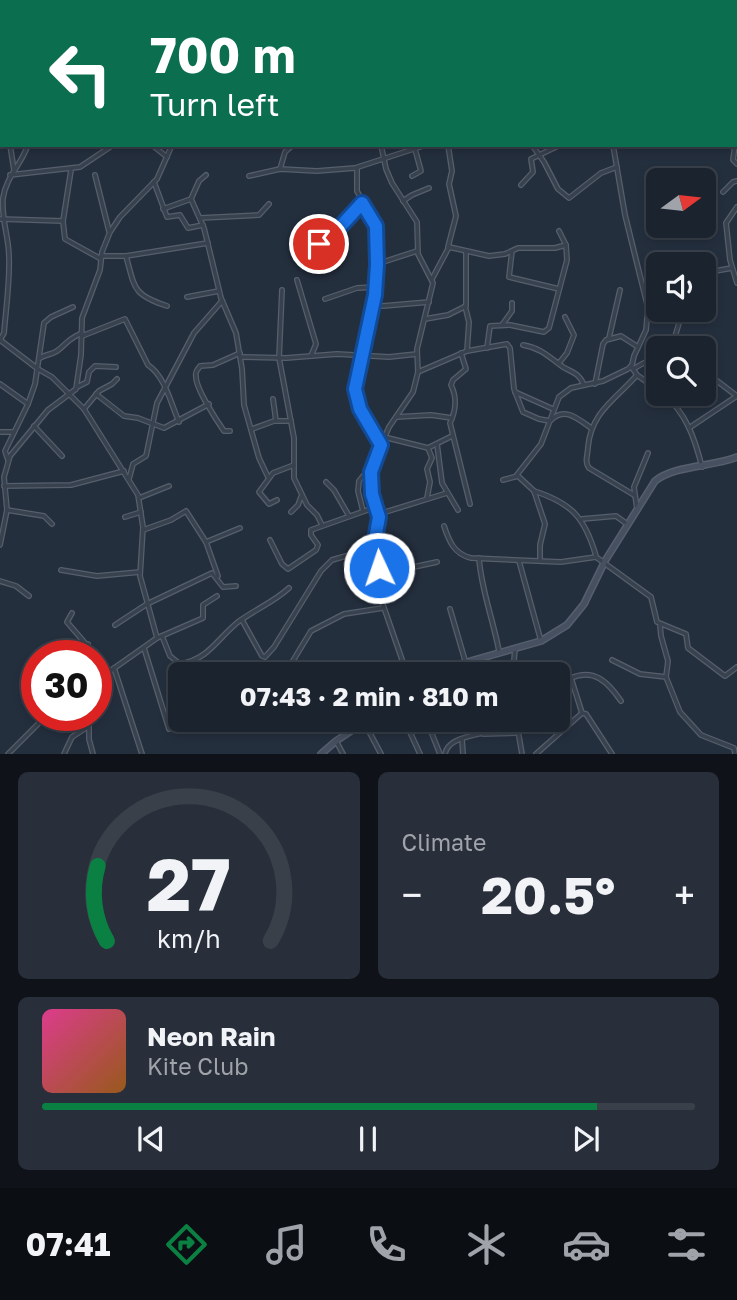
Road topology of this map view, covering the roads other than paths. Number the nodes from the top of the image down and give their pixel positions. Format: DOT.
graph roads {
  1 [pos="10,147"];
  2 [pos="26,147"];
  3 [pos="110,147"];
  4 [pos="154,147"];
  5 [pos="171,147"];
  6 [pos="291,147"];
  7 [pos="381,147"];
  8 [pos="420,147"];
  9 [pos="448,147"];
  10 [pos="533,147"];
  11 [pos="556,147"];
  12 [pos="614,147"];
  13 [pos="735,147"];
  14 [pos="415,149"];
  15 [pos="539,155"];
  16 [pos="167,157"];
  17 [pos="383,160"];
  18 [pos="737,164"];
  19 [pos="617,167"];
  20 [pos="357,168"];
  21 [pos="281,169"];
  22 [pos="14,170"];
  23 [pos="71,170"];
  24 [pos="0,174"];
  25 [pos="95,175"];
  26 [pos="206,175"];
  27 [pos="249,176"];
  28 [pos="412,176"];
  29 [pos="9,177"];
  30 [pos="737,181"];
  31 [pos="154,182"];
  32 [pos="521,185"];
  33 [pos="429,188"];
  34 [pos="723,192"];
  35 [pos="191,199"];
  36 [pos="403,201"];
  37 [pos="362,203"];
  38 [pos="269,204"];
  39 [pos="737,207"];
  40 [pos="163,209"];
  41 [pos="200,218"];
  42 [pos="2,219"];
  43 [pos="62,222"];
  44 [pos="203,225"];
  45 [pos="559,231"];
  46 [pos="110,233"];
  47 [pos="6,234"];
  48 [pos="0,236"];
  49 [pos="208,243"];
  50 [pos="319,244"];
  51 [pos="566,245"];
  52 [pos="448,247"];
  53 [pos="417,251"];
  54 [pos="466,251"];
  55 [pos="512,251"];
  56 [pos="125,256"];
  57 [pos="101,258"];
  58 [pos="377,264"];
  59 [pos="732,268"];
  60 [pos="716,271"];
  61 [pos="432,279"];
  62 [pos="297,280"];
  63 [pos="737,283"];
  64 [pos="376,287"];
  65 [pos="559,289"];
  66 [pos="282,290"];
  67 [pos="620,290"];
  68 [pos="219,291"];
  69 [pos="187,297"];
  70 [pos="325,299"];
  71 [pos="222,301"];
  72 [pos="374,302"];
  73 [pos="429,302"];
  74 [pos="512,303"];
  75 [pos="167,306"];
  76 [pos="465,306"];
  77 [pos="73,307"];
  78 [pos="565,317"];
  79 [pos="425,319"];
  80 [pos="502,325"];
  81 [pos="82,335"];
  82 [pos="609,338"];
  83 [pos="0,340"];
  84 [pos="523,345"];
  85 [pos="638,347"];
  86 [pos="486,348"];
  87 [pos="467,351"];
  88 [pos="461,353"];
  89 [pos="416,354"];
  90 [pos="240,355"];
  91 [pos="362,355"];
  92 [pos="311,356"];
  93 [pos="40,358"];
  94 [pos="279,358"];
  95 [pos="646,361"];
  96 [pos="559,363"];
  97 [pos="116,367"];
  98 [pos="632,368"];
  99 [pos="38,369"];
  100 [pos="418,372"];
  101 [pos="46,374"];
  102 [pos="637,375"];
  103 [pos="37,379"];
  104 [pos="117,379"];
  105 [pos="716,380"];
  106 [pos="646,381"];
  107 [pos="1,384"];
  108 [pos="595,384"];
  109 [pos="584,385"];
  110 [pos="77,387"];
  111 [pos="165,387"];
  112 [pos="515,392"];
  113 [pos="96,394"];
  114 [pos="68,395"];
  115 [pos="737,396"];
  116 [pos="273,399"];
  117 [pos="28,404"];
  118 [pos="209,404"];
  119 [pos="676,406"];
  120 [pos="84,409"];
  121 [pos="553,409"];
  122 [pos="396,417"];
  123 [pos="452,418"];
  124 [pos="276,421"];
  125 [pos="291,421"];
  126 [pos="550,421"];
  127 [pos="179,422"];
  128 [pos="153,423"];
  129 [pos="34,426"];
  130 [pos="591,428"];
  131 [pos="690,428"];
  132 [pos="252,429"];
  133 [pos="230,431"];
  134 [pos="0,432"];
  135 [pos="14,432"];
  136 [pos="452,436"];
  137 [pos="384,437"];
  138 [pos="437,444"];
  139 [pos="381,445"];
  140 [pos="428,448"];
  141 [pos="648,453"];
  142 [pos="62,456"];
  143 [pos="737,457"];
  144 [pos="8,460"];
  145 [pos="294,465"];
  146 [pos="702,467"];
  147 [pos="124,471"];
  148 [pos="371,472"];
  149 [pos="516,476"];
  150 [pos="268,477"];
  151 [pos="129,479"];
  152 [pos="503,480"];
  153 [pos="326,482"];
  154 [pos="169,486"];
  155 [pos="3,487"];
  156 [pos="534,491"];
  157 [pos="447,493"];
  158 [pos="302,495"];
  159 [pos="634,495"];
  160 [pos="139,498"];
  161 [pos="427,498"];
  162 [pos="277,500"];
  163 [pos="470,504"];
  164 [pos="376,507"];
  165 [pos="637,509"];
  166 [pos="7,510"];
  167 [pos="458,510"];
  168 [pos="363,511"];
  169 [pos="141,512"];
  170 [pos="292,512"];
  171 [pos="379,514"];
  172 [pos="349,516"];
  173 [pos="125,517"];
  174 [pos="580,518"];
  175 [pos="52,524"];
  176 [pos="628,524"];
  177 [pos="322,525"];
  178 [pos="444,526"];
  179 [pos="240,528"];
  180 [pos="143,530"];
  181 [pos="270,540"];
  182 [pos="206,542"];
  183 [pos="0,545"];
  184 [pos="377,547"];
  185 [pos="478,557"];
  186 [pos="596,557"];
  187 [pos="540,560"];
  188 [pos="519,561"];
  189 [pos="605,561"];
  190 [pos="437,562"];
  191 [pos="379,568"];
  192 [pos="61,570"];
  193 [pos="140,572"];
  194 [pos="0,581"];
  195 [pos="221,584"];
  196 [pos="236,586"];
  197 [pos="289,588"];
  198 [pos="29,596"];
  199 [pos="217,596"];
  200 [pos="148,604"];
  201 [pos="383,608"];
  202 [pos="450,609"];
  203 [pos="72,612"];
  204 [pos="242,620"];
  205 [pos="115,625"];
  206 [pos="660,625"];
  207 [pos="160,637"];
  208 [pos="84,640"];
  209 [pos="541,641"];
  210 [pos="144,648"];
  211 [pos="514,648"];
  212 [pos="499,651"];
  213 [pos="612,660"];
  214 [pos="466,661"];
  215 [pos="292,662"];
  216 [pos="404,662"];
  217 [pos="463,662"];
  218 [pos="513,662"];
  219 [pos="737,667"];
  220 [pos="114,668"];
  221 [pos="666,677"];
  222 [pos="621,701"];
  223 [pos="582,713"];
  224 [pos="168,726"];
  225 [pos="31,731"];
  226 [pos="82,731"];
  227 [pos="90,731"];
  228 [pos="350,732"];
  229 [pos="372,732"];
  230 [pos="410,732"];
  231 [pos="432,732"];
  232 [pos="482,733"];
  233 [pos="517,733"];
  234 [pos="462,739"];
  235 [pos="336,741"];
  236 [pos="8,754"];
  237 [pos="64,754"];
  238 [pos="93,754"];
  239 [pos="142,754"];
  240 [pos="321,754"];
  241 [pos="343,754"];
  242 [pos="381,754"];
  243 [pos="421,754"];
  244 [pos="442,754"];
  245 [pos="463,754"];
  246 [pos="522,754"];
  247 [pos="536,754"];
  248 [pos="612,754"];
  249 [pos="735,754"];
  1 -- 22 [label="street"];
  2 -- 22 [label="street"];
  3 -- 23 [label="street"];
  4 -- 16 [label="street"];
  5 -- 16 [label="street"];
  6 -- 21 [label="street"];
  7 -- 17 [label="street"];
  8 -- 14 [label="street"];
  9 -- 52 [label="street"];
  10 -- 15 [label="street"];
  11 -- 15 [label="street"];
  12 -- 19 [label="street"];
  13 -- 18 [label="street"];
  14 -- 17 [label="street"];
  14 -- 28 [label="street"];
  15 -- 19 [label="street"];
  15 -- 32 [label="street"];
  16 -- 31 [label="street"];
  17 -- 20 [label="street"];
  17 -- 36 [label="street"];
  19 -- 85 [label="street"];
  20 -- 21 [label="street"];
  20 -- 37 [label="street"];
  21 -- 27 [label="street"];
  22 -- 29 [label="street"];
  23 -- 29 [label="street"];
  23 -- 43 [label="street"];
  24 -- 29 [label="street"];
  25 -- 46 [label="street"];
  26 -- 35 [label="street"];
  29 -- 42 [label="street"];
  30 -- 34 [label="street"];
  31 -- 40 [label="street"];
  31 -- 46 [label="street"];
  33 -- 36 [label="street"];
  35 -- 40 [label="street"];
  35 -- 41 [label="street"];
  36 -- 53 [label="street"];
  37 -- 50 [label="street"];
  37 -- 58 [label="street"];
  38 -- 41 [label="street"];
  39 -- 59 [label="street"];
  40 -- 44 [label="street"];
  41 -- 44 [label="street"];
  42 -- 43 [label="street"];
  42 -- 47 [label="street"];
  43 -- 57 [label="street"];
  44 -- 49 [label="street"];
  45 -- 51 [label="street"];
  46 -- 57 [label="street"];
  47 -- 48 [label="street"];
  47 -- 83 [label="street"];
  49 -- 56 [label="street"];
  49 -- 68 [label="street"];
  51 -- 55 [label="street"];
  51 -- 65 [label="street"];
  52 -- 54 [label="street"];
  52 -- 61 [label="street"];
  53 -- 58 [label="street"];
  53 -- 61 [label="street"];
  54 -- 55 [label="street"];
  54 -- 76 [label="street"];
  55 -- 65 [label="street"];
  56 -- 57 [label="street"];
  56 -- 75 [label="street"];
  57 -- 81 [label="street"];
  58 -- 64 [label="street"];
  59 -- 60 [label="street"];
  59 -- 63 [label="street"];
  61 -- 73 [label="street"];
  62 -- 92 [label="street"];
  64 -- 70 [label="street"];
  64 -- 72 [label="street"];
  65 -- 80 [label="street"];
  66 -- 94 [label="street"];
  67 -- 82 [label="street"];
  68 -- 69 [label="street"];
  68 -- 71 [label="street"];
  71 -- 90 [label="street"];
  71 -- 111 [label="street"];
  72 -- 73 [label="street"];
  72 -- 91 [label="street"];
  73 -- 79 [label="street"];
  74 -- 80 [label="street"];
  76 -- 79 [label="street"];
  76 -- 87 [label="street"];
  77 -- 93 [label="street"];
  78 -- 96 [label="street"];
  79 -- 89 [label="street"];
  80 -- 86 [label="street"];
  81 -- 93 [label="street"];
  81 -- 110 [label="street"];
  81 -- 111 [label="street"];
  82 -- 85 [label="street"];
  82 -- 108 [label="street"];
  83 -- 99 [label="street"];
  84 -- 96 [label="street"];
  85 -- 98 [label="street"];
  86 -- 87 [label="street"];
  86 -- 112 [label="street"];
  87 -- 88 [label="street"];
  88 -- 100 [label="street"];
  88 -- 123 [label="street"];
  89 -- 91 [label="street"];
  89 -- 100 [label="street"];
  90 -- 94 [label="street"];
  90 -- 118 [label="street"];
  90 -- 132 [label="street"];
  91 -- 92 [label="street"];
  91 -- 139 [label="street"];
  92 -- 94 [label="street"];
  93 -- 99 [label="street"];
  94 -- 125 [label="street"];
  95 -- 98 [label="street"];
  96 -- 109 [label="street"];
  97 -- 110 [label="street"];
  98 -- 102 [label="street"];
  98 -- 108 [label="street"];
  99 -- 101 [label="street"];
  99 -- 103 [label="street"];
  100 -- 122 [label="street"];
  101 -- 103 [label="street"];
  101 -- 114 [label="street"];
  102 -- 106 [label="street"];
  102 -- 130 [label="street"];
  103 -- 117 [label="street"];
  104 -- 113 [label="street"];
  105 -- 115 [label="street"];
  107 -- 117 [label="street"];
  108 -- 109 [label="street"];
  109 -- 121 [label="street"];
  110 -- 114 [label="street"];
  111 -- 127 [label="street"];
  111 -- 128 [label="street"];
  112 -- 121 [label="street"];
  112 -- 126 [label="street"];
  113 -- 120 [label="street"];
  113 -- 128 [label="street"];
  114 -- 120 [label="street"];
  114 -- 129 [label="street"];
  115 -- 131 [label="street"];
  116 -- 124 [label="street"];
  117 -- 135 [label="street"];
  118 -- 127 [label="street"];
  118 -- 133 [label="street"];
  119 -- 131 [label="street"];
  120 -- 147 [label="street"];
  121 -- 126 [label="street"];
  122 -- 123 [label="street"];
  122 -- 137 [label="street"];
  123 -- 136 [label="street"];
  124 -- 125 [label="street"];
  124 -- 132 [label="street"];
  125 -- 145 [label="street"];
  126 -- 130 [label="street"];
  126 -- 149 [label="street"];
  127 -- 128 [label="street"];
  128 -- 151 [label="street"];
  129 -- 142 [label="street"];
  129 -- 144 [label="street"];
  130 -- 159 [label="street"];
  131 -- 146 [label="street"];
  132 -- 150 [label="street"];
  134 -- 135 [label="street"];
  135 -- 144 [label="street"];
  136 -- 138 [label="street"];
  136 -- 163 [label="street"];
  137 -- 139 [label="street"];
  137 -- 140 [label="street"];
  138 -- 140 [label="street"];
  138 -- 157 [label="street"];
  139 -- 148 [label="street"];
  140 -- 161 [label="street"];
  141 -- 159 [label="street"];
  143 -- 146 [label="street"];
  144 -- 155 [label="street"];
  145 -- 150 [label="street"];
  145 -- 158 [label="street"];
  146 -- 165 [label="street"];
  147 -- 151 [label="street"];
  147 -- 155 [label="street"];
  148 -- 164 [label="street"];
  148 -- 168 [label="street"];
  149 -- 152 [label="street"];
  149 -- 156 [label="street"];
  150 -- 162 [label="street"];
  151 -- 160 [label="street"];
  153 -- 172 [label="street"];
  154 -- 160 [label="street"];
  155 -- 166 [label="street"];
  156 -- 174 [label="street"];
  156 -- 187 [label="street"];
  157 -- 161 [label="street"];
  157 -- 167 [label="street"];
  158 -- 170 [label="street"];
  158 -- 177 [label="street"];
  159 -- 165 [label="street"];
  160 -- 169 [label="street"];
  161 -- 171 [label="street"];
  164 -- 168 [label="street"];
  164 -- 171 [label="street"];
  165 -- 176 [label="street"];
  166 -- 175 [label="street"];
  166 -- 183 [label="street"];
  168 -- 172 [label="street"];
  169 -- 173 [label="street"];
  169 -- 180 [label="street"];
  171 -- 184 [label="street"];
  172 -- 177 [label="street"];
  174 -- 176 [label="street"];
  174 -- 186 [label="street"];
  176 -- 189 [label="street"];
  177 -- 181 [label="street"];
  178 -- 185 [label="street"];
  179 -- 182 [label="street"];
  180 -- 182 [label="street"];
  180 -- 193 [label="street"];
  182 -- 195 [label="street"];
  184 -- 191 [label="street"];
  184 -- 204 [label="street"];
  185 -- 188 [label="street"];
  185 -- 212 [label="street"];
  186 -- 187 [label="street"];
  186 -- 189 [label="street"];
  187 -- 188 [label="street"];
  188 -- 209 [label="street"];
  189 -- 206 [label="street"];
  189 -- 209 [label="street"];
  190 -- 191 [label="street"];
  191 -- 201 [label="street"];
  192 -- 193 [label="street"];
  193 -- 200 [label="street"];
  194 -- 198 [label="street"];
  195 -- 196 [label="street"];
  195 -- 200 [label="street"];
  197 -- 204 [label="street"];
  199 -- 207 [label="street"];
  200 -- 205 [label="street"];
  200 -- 207 [label="street"];
  201 -- 215 [label="street"];
  201 -- 216 [label="street"];
  202 -- 214 [label="street"];
  203 -- 208 [label="street"];
  204 -- 207 [label="street"];
  206 -- 219 [label="street"];
  206 -- 221 [label="street"];
  207 -- 210 [label="street"];
  209 -- 211 [label="street"];
  210 -- 220 [label="street"];
  210 -- 224 [label="street"];
  211 -- 212 [label="street"];
  211 -- 218 [label="street"];
  212 -- 214 [label="street"];
  213 -- 221 [label="street"];
  214 -- 217 [label="street"];
  220 -- 239 [label="street"];
  221 -- 249 [label="street"];
  222 -- 223 [label="street"];
  223 -- 247 [label="street"];
  223 -- 248 [label="street"];
  225 -- 236 [label="street"];
  226 -- 237 [label="street"];
  227 -- 238 [label="street"];
  228 -- 235 [label="street"];
  229 -- 242 [label="street"];
  230 -- 243 [label="street"];
  231 -- 244 [label="street"];
  232 -- 233 [label="street"];
  232 -- 234 [label="street"];
  233 -- 246 [label="street"];
  234 -- 244 [label="street"];
  234 -- 245 [label="street"];
  235 -- 240 [label="street"];
  235 -- 241 [label="street"];
}
